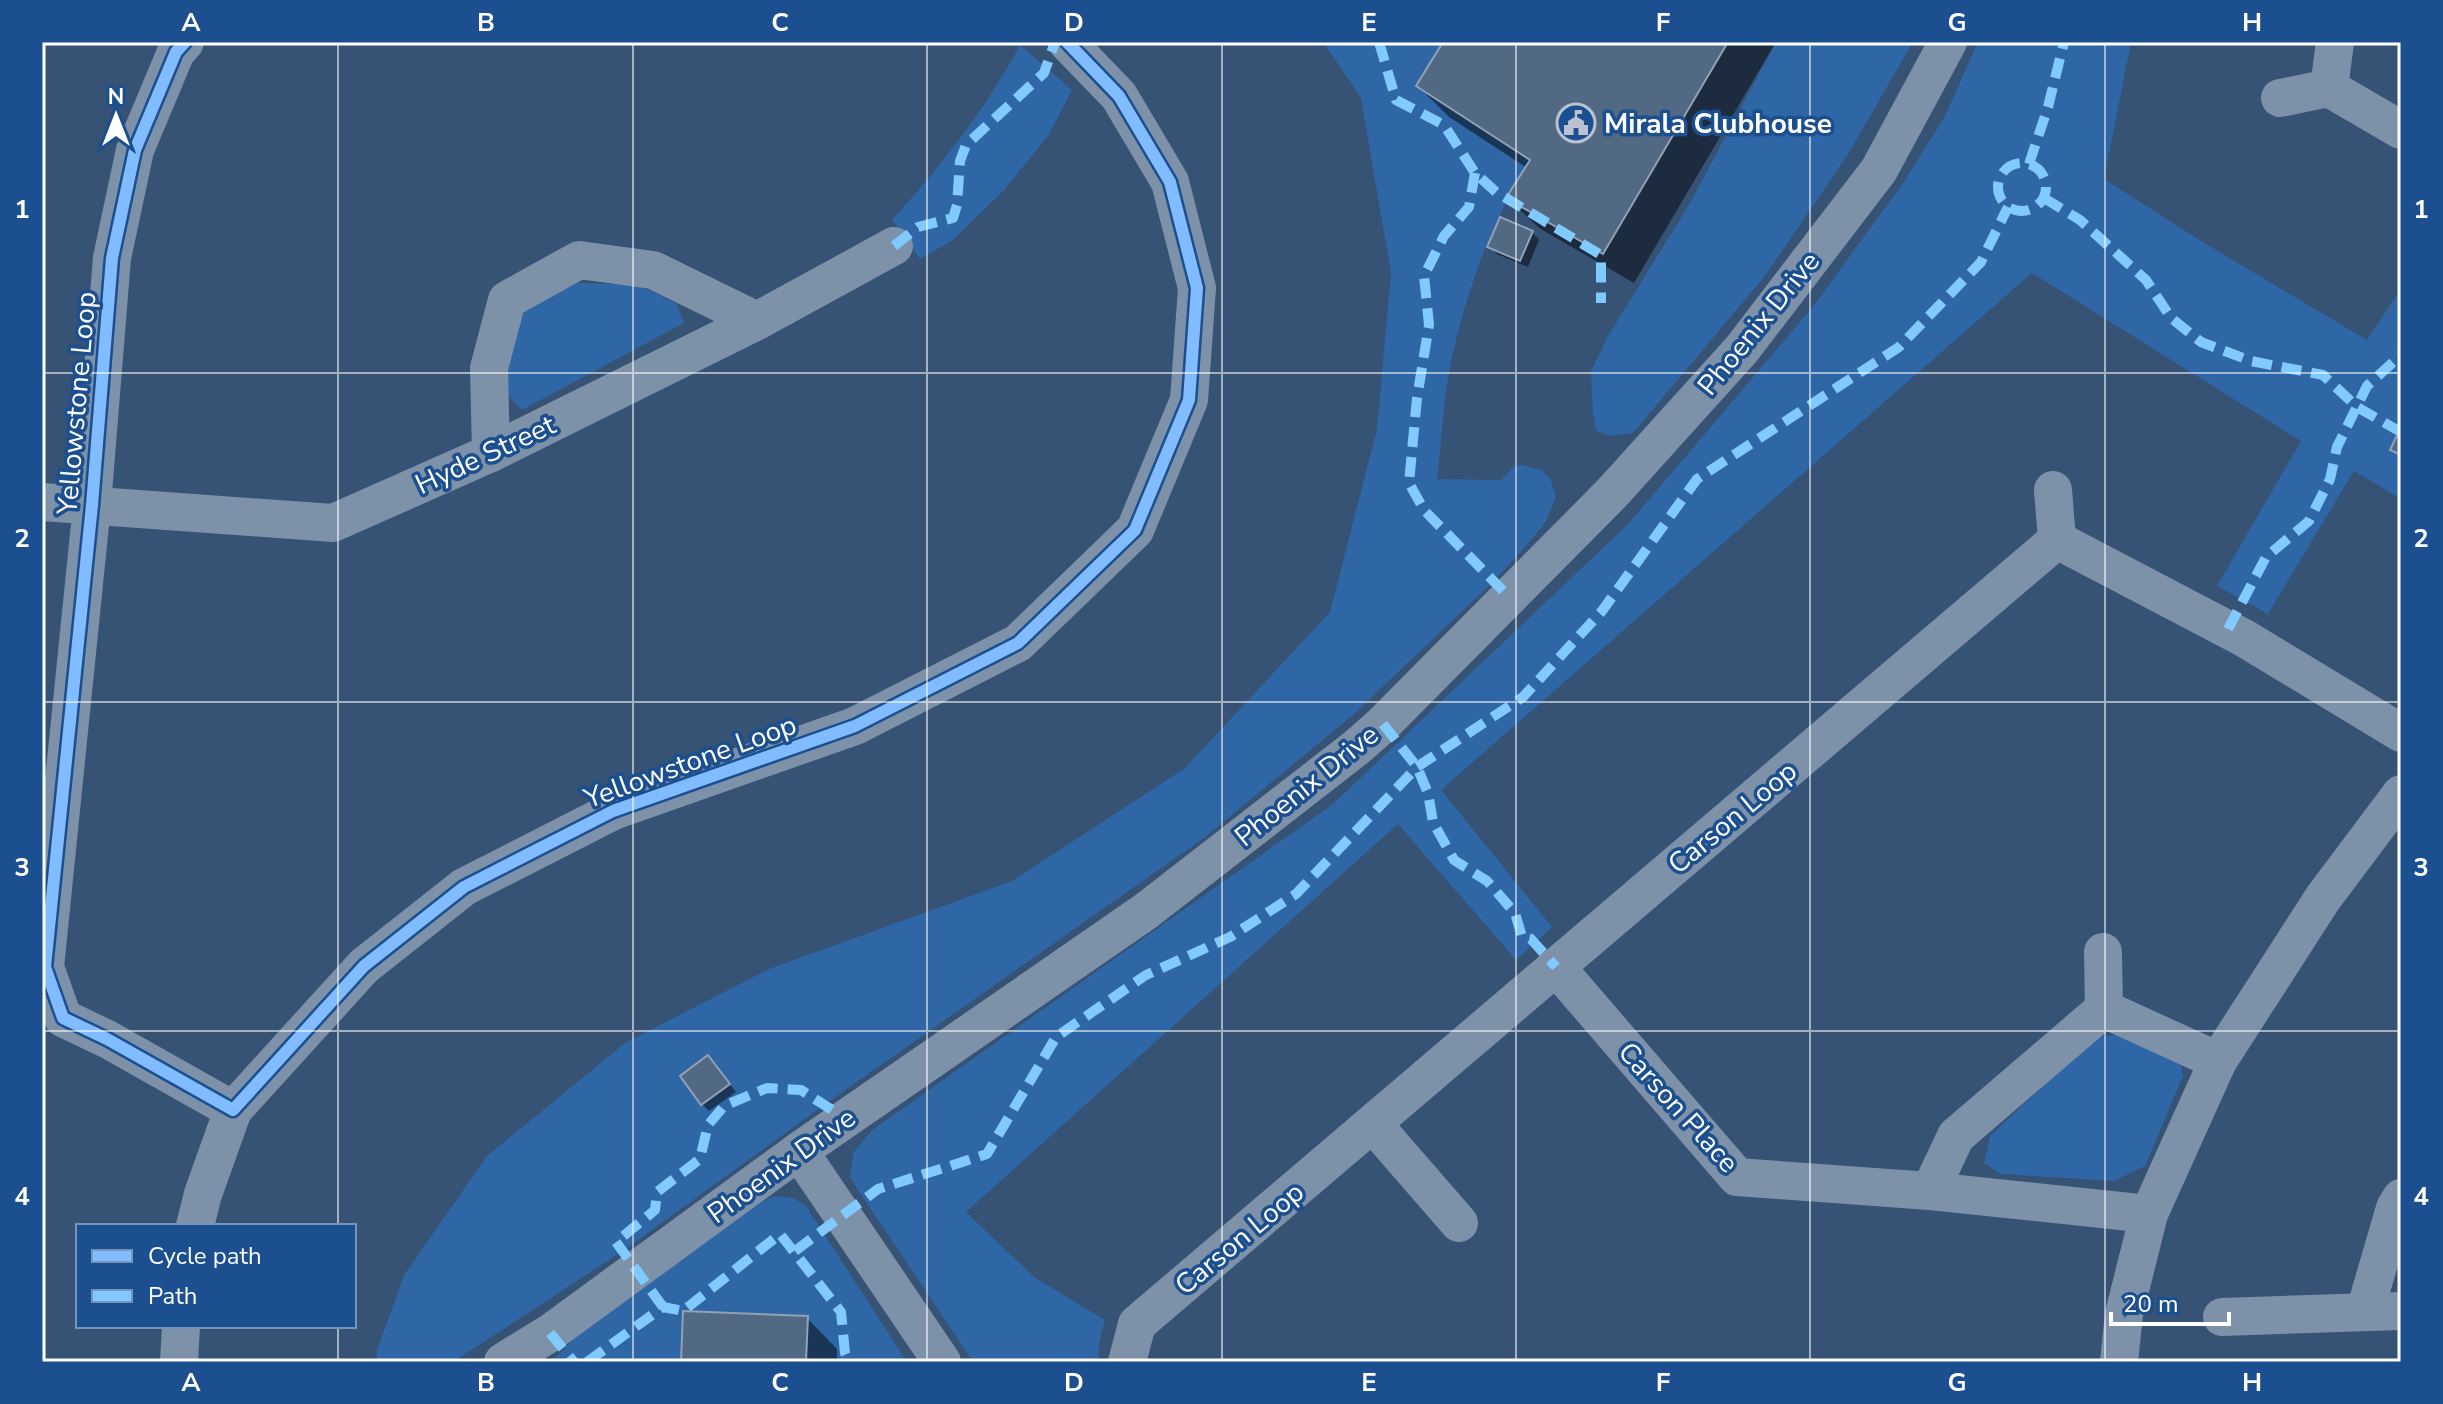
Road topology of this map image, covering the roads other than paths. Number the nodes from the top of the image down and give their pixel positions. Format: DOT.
graph roads {
  1 [pos="185,42"];
  2 [pos="1067,42"];
  3 [pos="1948,42"];
  4 [pos="2335,42"];
  5 [pos="2329,88"];
  6 [pos="2280,98"];
  7 [pos="2401,130"];
  8 [pos="894,246"];
  9 [pos="757,321"];
  10 [pos="491,453"];
  11 [pos="2053,490"];
  12 [pos="42,502"];
  13 [pos="92,505"];
  14 [pos="2057,540"];
  15 [pos="2401,733"];
  16 [pos="2401,794"];
  17 [pos="2103,952"];
  18 [pos="1556,967"];
  19 [pos="2104,1009"];
  20 [pos="52,1027"];
  21 [pos="2218,1061"];
  22 [pos="233,1110"];
  23 [pos="1373,1124"];
  24 [pos="799,1151"];
  25 [pos="1930,1191"];
  26 [pos="2401,1198"];
  27 [pos="2149,1214"];
  28 [pos="1459,1223"];
  29 [pos="196,1224"];
  30 [pos="2383,1311"];
  31 [pos="2222,1317"];
  32 [pos="181,1328"];
  33 [pos="179,1362"];
  34 [pos="503,1362"];
  35 [pos="942,1362"];
  36 [pos="1127,1362"];
  37 [pos="2119,1362"];
  1 -- 13 [label="street, Yellowstone Loop"];
  2 -- 22 [label="street, Yellowstone Loop"];
  3 -- 24 [label="street, Phoenix Drive"];
  4 -- 5 [label="street"];
  5 -- 6 [label="street"];
  5 -- 7 [label="street"];
  8 -- 9 [label="street, Hyde Street"];
  9 -- 10 [label="street, Hyde Street"];
  9 -- 10 [label="street"];
  10 -- 13 [label="street, Hyde Street"];
  11 -- 14 [label="street"];
  12 -- 13 [label="street, Hyde Street"];
  13 -- 20 [label="street, Yellowstone Loop"];
  14 -- 15 [label="street"];
  14 -- 18 [label="street, Carson Loop"];
  16 -- 21 [label="street"];
  17 -- 19 [label="street"];
  18 -- 23 [label="street, Carson Loop"];
  18 -- 25 [label="street, Carson Place"];
  19 -- 21 [label="street"];
  19 -- 25 [label="street"];
  20 -- 22 [label="street, Yellowstone Loop"];
  21 -- 27 [label="street"];
  22 -- 29 [label="street, Yellowstone Loop"];
  23 -- 28 [label="street"];
  23 -- 36 [label="street, Carson Loop"];
  24 -- 34 [label="street, Phoenix Drive"];
  24 -- 35 [label="street"];
  25 -- 27 [label="street, Carson Place"];
  26 -- 30 [label="street"];
  27 -- 37 [label="street"];
  30 -- 31 [label="street"];
  32 -- 33 [label="street"];
}
